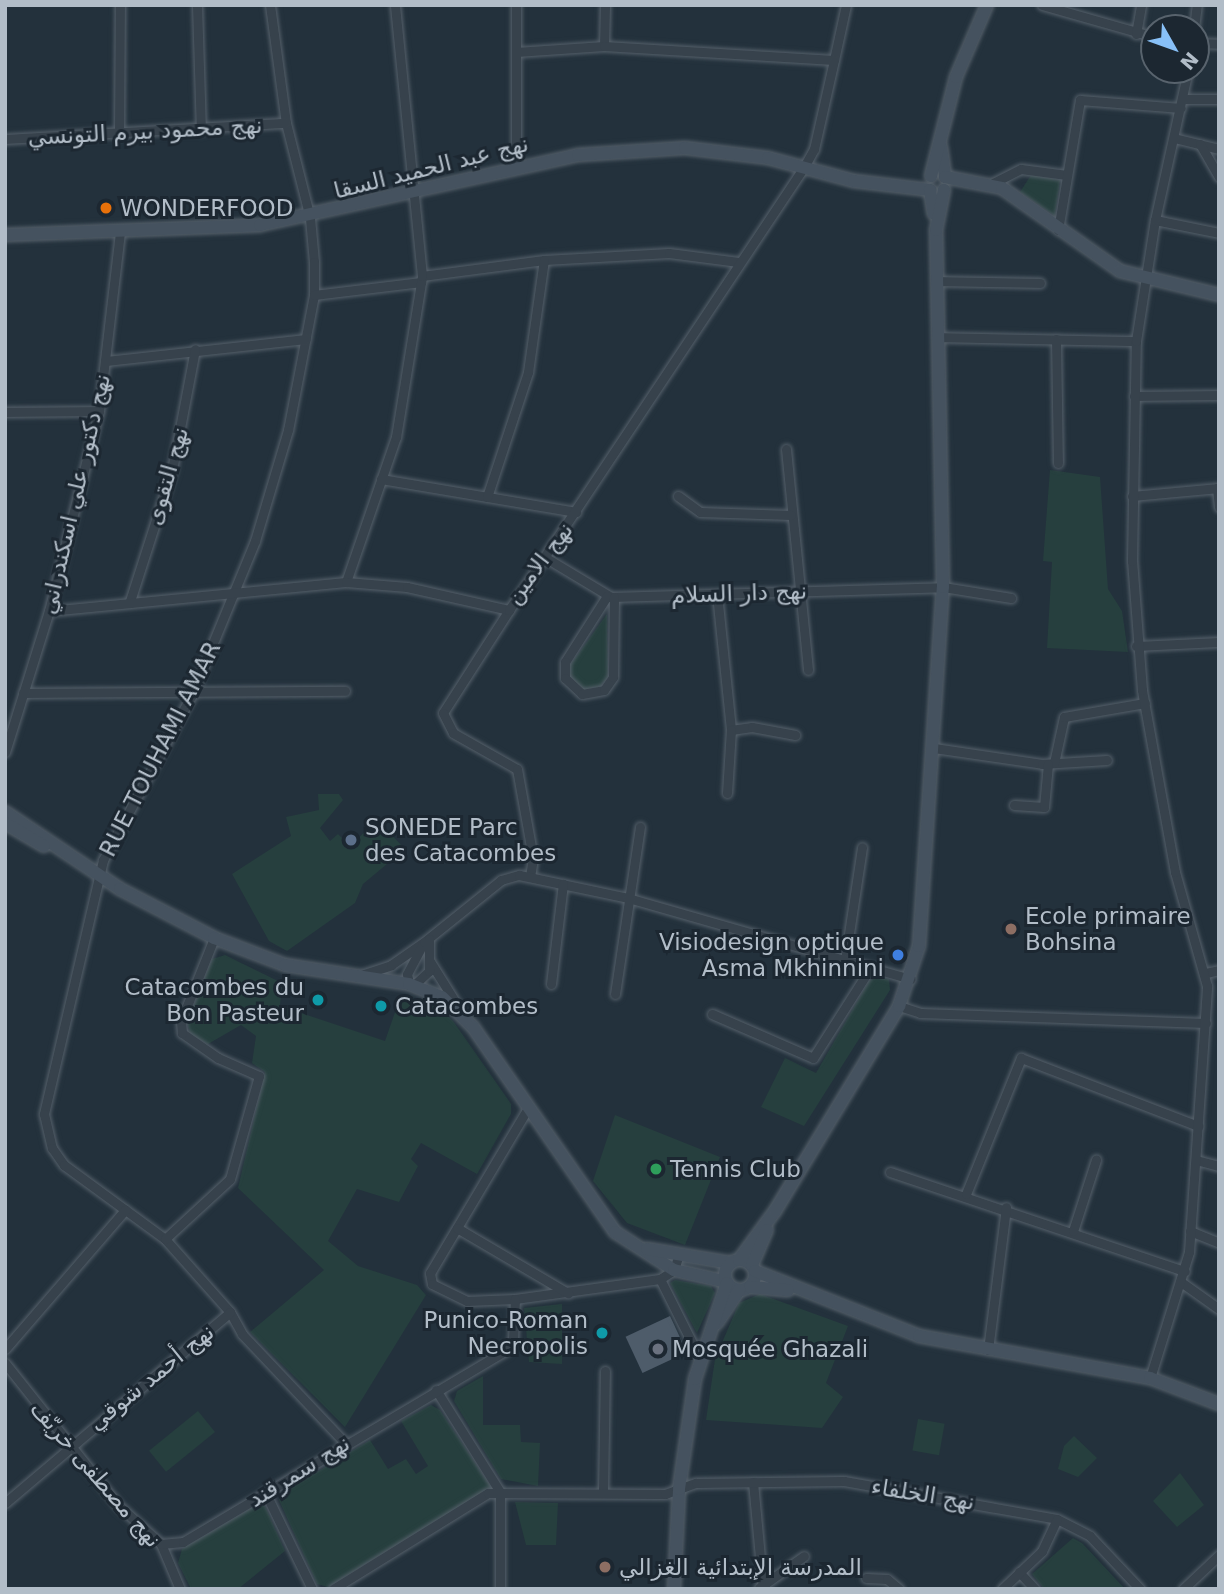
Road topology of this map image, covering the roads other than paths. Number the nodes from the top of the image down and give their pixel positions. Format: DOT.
graph roads {
  1 [pos="120,5"];
  2 [pos="197,5"];
  3 [pos="270,5"];
  4 [pos="395,5"];
  5 [pos="516,5"];
  6 [pos="605,5"];
  7 [pos="846,5"];
  8 [pos="987,5"];
  9 [pos="1042,5"];
  10 [pos="1141,5"];
  11 [pos="1136,34"];
  12 [pos="1140,35"];
  13 [pos="604,46"];
  14 [pos="516,52"];
  15 [pos="834,60"];
  16 [pos="1185,84"];
  17 [pos="1219,99"];
  18 [pos="1182,103"];
  19 [pos="286,123"];
  20 [pos="201,130"];
  21 [pos="119,135"];
  22 [pos="1174,138"];
  23 [pos="5,139"];
  24 [pos="1200,144"];
  25 [pos="941,147"];
  26 [pos="1219,149"];
  27 [pos="516,167"];
  28 [pos="804,167"];
  29 [pos="1067,176"];
  30 [pos="1219,177"];
  31 [pos="930,181"];
  32 [pos="993,183"];
  33 [pos="945,185"];
  34 [pos="417,189"];
  35 [pos="310,218"];
  36 [pos="1155,220"];
  37 [pos="936,230"];
  38 [pos="1058,230"];
  39 [pos="120,231"];
  40 [pos="1219,233"];
  41 [pos="5,235"];
  42 [pos="544,260"];
  43 [pos="738,262"];
  44 [pos="422,279"];
  45 [pos="1144,280"];
  46 [pos="937,281"];
  47 [pos="1040,283"];
  48 [pos="314,295"];
  49 [pos="1219,295"];
  50 [pos="937,337"];
  51 [pos="306,339"];
  52 [pos="1056,340"];
  53 [pos="1136,341"];
  54 [pos="195,349"];
  55 [pos="106,361"];
  56 [pos="1219,395"];
  57 [pos="1134,397"];
  58 [pos="99,411"];
  59 [pos="5,412"];
  60 [pos="786,449"];
  61 [pos="1058,463"];
  62 [pos="381,478"];
  63 [pos="1218,488"];
  64 [pos="678,496"];
  65 [pos="1132,496"];
  66 [pos="486,497"];
  67 [pos="1219,507"];
  68 [pos="576,512"];
  69 [pos="791,515"];
  70 [pos="546,558"];
  71 [pos="346,582"];
  72 [pos="943,587"];
  73 [pos="237,589"];
  74 [pos="800,591"];
  75 [pos="717,594"];
  76 [pos="611,597"];
  77 [pos="1011,598"];
  78 [pos="130,601"];
  79 [pos="509,610"];
  80 [pos="49,611"];
  81 [pos="1219,642"];
  82 [pos="1136,646"];
  83 [pos="808,670"];
  84 [pos="345,691"];
  85 [pos="23,692"];
  86 [pos="191,696"];
  87 [pos="1144,703"];
  88 [pos="731,730"];
  89 [pos="795,735"];
  90 [pos="934,748"];
  91 [pos="5,752"];
  92 [pos="1107,760"];
  93 [pos="1051,763"];
  94 [pos="727,793"];
  95 [pos="1014,805"];
  96 [pos="5,812"];
  97 [pos="5,823"];
  98 [pos="640,827"];
  99 [pos="862,847"];
  100 [pos="99,877"];
  101 [pos="530,877"];
  102 [pos="563,884"];
  103 [pos="628,898"];
  104 [pos="214,938"];
  105 [pos="426,941"];
  106 [pos="429,960"];
  107 [pos="845,960"];
  108 [pos="871,967"];
  109 [pos="1219,970"];
  110 [pos="1206,973"];
  111 [pos="361,975"];
  112 [pos="911,979"];
  113 [pos="412,984"];
  114 [pos="551,984"];
  115 [pos="615,994"];
  116 [pos="899,1006"];
  117 [pos="712,1014"];
  118 [pos="463,1016"];
  119 [pos="1206,1023"];
  120 [pos="528,1108"];
  121 [pos="1198,1126"];
  122 [pos="1096,1160"];
  123 [pos="1196,1160"];
  124 [pos="1219,1166"];
  125 [pos="890,1172"];
  126 [pos="966,1194"];
  127 [pos="1006,1207"];
  128 [pos="125,1210"];
  129 [pos="775,1211"];
  130 [pos="457,1228"];
  131 [pos="1073,1231"];
  132 [pos="1190,1231"];
  133 [pos="165,1239"];
  134 [pos="1219,1243"];
  135 [pos="633,1245"];
  136 [pos="678,1257"];
  137 [pos="735,1261"];
  138 [pos="754,1268"];
  139 [pos="674,1270"];
  140 [pos="1185,1271"];
  141 [pos="660,1279"];
  142 [pos="1181,1282"];
  143 [pos="736,1286"];
  144 [pos="799,1291"];
  145 [pos="568,1293"];
  146 [pos="515,1300"];
  147 [pos="1219,1309"];
  148 [pos="230,1312"];
  149 [pos="5,1349"];
  150 [pos="988,1350"];
  151 [pos="700,1359"];
  152 [pos="5,1363"];
  153 [pos="605,1371"];
  154 [pos="1150,1378"];
  155 [pos="436,1390"];
  156 [pos="1219,1404"];
  157 [pos="345,1443"];
  158 [pos="69,1445"];
  159 [pos="753,1482"];
  160 [pos="679,1489"];
  161 [pos="265,1492"];
  162 [pos="500,1492"];
  163 [pos="603,1493"];
  164 [pos="5,1503"];
  165 [pos="1057,1519"];
  166 [pos="161,1544"];
  167 [pos="1219,1555"];
  168 [pos="804,1556"];
  169 [pos="1019,1573"];
  170 [pos="866,1578"];
  171 [pos="762,1587"];
  172 [pos="180,1589"];
  173 [pos="312,1589"];
  174 [pos="333,1589"];
  175 [pos="500,1589"];
  176 [pos="674,1589"];
  177 [pos="899,1589"];
  178 [pos="1002,1589"];
  179 [pos="1035,1589"];
  180 [pos="1139,1589"];
  181 [pos="1183,1589"];
  1 -- 21 [label="street"];
  2 -- 20 [label="street"];
  3 -- 19 [label="street, RUE TOUHAMI AMAR"];
  4 -- 34 [label="street"];
  5 -- 14 [label="street"];
  6 -- 13 [label="street"];
  7 -- 15 [label="street, نهج الامين"];
  8 -- 25 [label="main road"];
  9 -- 11 [label="street"];
  10 -- 11 [label="street"];
  11 -- 12 [label="street"];
  13 -- 14 [label="street"];
  13 -- 15 [label="street"];
  14 -- 27 [label="street"];
  15 -- 28 [label="street, نهج الامين"];
  16 -- 18 [label="street"];
  17 -- 18 [label="street"];
  18 -- 22 [label="street"];
  18 -- 29 [label="street"];
  19 -- 20 [label="street, نهج محمود بيرم التونسي"];
  19 -- 35 [label="street, RUE TOUHAMI AMAR"];
  20 -- 21 [label="street, نهج محمود بيرم التونسي"];
  21 -- 23 [label="street, نهج محمود بيرم التونسي"];
  22 -- 24 [label="street"];
  22 -- 36 [label="street"];
  24 -- 26 [label="street"];
  24 -- 30 [label="street"];
  25 -- 31 [label="main road"];
  25 -- 33 [label="main road"];
  27 -- 28 [label="main road, نهج عبد الحميد السقا"];
  27 -- 34 [label="main road, نهج عبد الحميد السقا"];
  28 -- 31 [label="main road, نهج عبد الحميد السقا"];
  28 -- 43 [label="street, نهج الامين"];
  29 -- 32 [label="street"];
  29 -- 38 [label="street"];
  31 -- 33 [label="main road"];
  31 -- 37 [label="main road"];
  32 -- 33 [label="main road"];
  32 -- 38 [label="main road"];
  33 -- 37 [label="main road"];
  34 -- 35 [label="main road, نهج عبد الحميد السقا"];
  34 -- 44 [label="street"];
  35 -- 39 [label="main road, نهج عبد الحميد السقا"];
  35 -- 48 [label="street, RUE TOUHAMI AMAR"];
  36 -- 40 [label="street"];
  36 -- 45 [label="street"];
  37 -- 46 [label="main road"];
  38 -- 45 [label="main road"];
  39 -- 41 [label="main road, نهج عبد الحميد السقا"];
  39 -- 55 [label="street, نهج دكتور علي اسكندراني"];
  42 -- 43 [label="street"];
  42 -- 44 [label="street"];
  42 -- 66 [label="street"];
  43 -- 68 [label="street, نهج الامين"];
  44 -- 48 [label="street"];
  44 -- 62 [label="street"];
  45 -- 49 [label="main road"];
  45 -- 53 [label="street"];
  46 -- 47 [label="street"];
  46 -- 50 [label="main road"];
  48 -- 51 [label="street, RUE TOUHAMI AMAR"];
  50 -- 52 [label="street"];
  50 -- 72 [label="main road"];
  51 -- 54 [label="street"];
  51 -- 73 [label="street, RUE TOUHAMI AMAR"];
  52 -- 53 [label="street"];
  52 -- 61 [label="street"];
  53 -- 57 [label="street"];
  54 -- 55 [label="street"];
  54 -- 78 [label="street, نهج التقوى"];
  55 -- 58 [label="street, نهج دكتور علي اسكندراني"];
  56 -- 57 [label="street"];
  57 -- 65 [label="street"];
  58 -- 59 [label="street"];
  58 -- 80 [label="street, نهج دكتور علي اسكندراني"];
  60 -- 69 [label="street"];
  62 -- 66 [label="street"];
  62 -- 71 [label="street"];
  63 -- 65 [label="street"];
  63 -- 67 [label="street"];
  64 -- 69 [label="street"];
  65 -- 82 [label="street"];
  66 -- 68 [label="street"];
  68 -- 70 [label="street, نهج الامين"];
  69 -- 74 [label="street"];
  70 -- 76 [label="street"];
  70 -- 79 [label="street, نهج الامين"];
  71 -- 73 [label="street, نهج الامين"];
  71 -- 79 [label="street, نهج الامين"];
  72 -- 74 [label="street, نهج دار السلام"];
  72 -- 77 [label="street, نهج دار السلام"];
  72 -- 90 [label="main road"];
  73 -- 78 [label="street, نهج الامين"];
  73 -- 86 [label="street, RUE TOUHAMI AMAR"];
  74 -- 75 [label="street, نهج دار السلام"];
  74 -- 83 [label="street"];
  75 -- 76 [label="street, نهج دار السلام"];
  75 -- 88 [label="street"];
  76 -- 76 [label="street"];
  78 -- 80 [label="street, نهج الامين"];
  79 -- 101 [label="street"];
  80 -- 85 [label="street, نهج دكتور علي اسكندراني"];
  81 -- 82 [label="street"];
  82 -- 87 [label="street"];
  84 -- 86 [label="street"];
  85 -- 86 [label="street"];
  85 -- 91 [label="street, نهج دكتور علي اسكندراني"];
  86 -- 100 [label="street, RUE TOUHAMI AMAR"];
  87 -- 93 [label="street"];
  87 -- 110 [label="street"];
  88 -- 89 [label="street"];
  88 -- 94 [label="street"];
  90 -- 93 [label="street"];
  90 -- 112 [label="main road"];
  92 -- 93 [label="street"];
  93 -- 95 [label="street"];
  96 -- 100 [label="main road"];
  97 -- 100 [label="main road"];
  98 -- 103 [label="street"];
  99 -- 107 [label="street"];
  100 -- 104 [label="main road"];
  100 -- 128 [label="street, RUE TOUHAMI AMAR"];
  101 -- 102 [label="street"];
  101 -- 105 [label="street"];
  102 -- 103 [label="street"];
  102 -- 114 [label="street"];
  103 -- 107 [label="street"];
  103 -- 115 [label="street"];
  104 -- 111 [label="main road"];
  104 -- 133 [label="street"];
  105 -- 106 [label="street"];
  105 -- 111 [label="street"];
  105 -- 113 [label="street"];
  106 -- 113 [label="street"];
  106 -- 118 [label="street"];
  107 -- 108 [label="street"];
  108 -- 112 [label="street"];
  108 -- 117 [label="street"];
  109 -- 110 [label="street"];
  110 -- 119 [label="street"];
  111 -- 113 [label="main road"];
  112 -- 116 [label="main road"];
  113 -- 118 [label="main road"];
  116 -- 119 [label="street"];
  116 -- 129 [label="main road"];
  118 -- 120 [label="main road"];
  119 -- 121 [label="street"];
  120 -- 130 [label="street"];
  120 -- 135 [label="main road"];
  121 -- 123 [label="street"];
  121 -- 126 [label="street"];
  122 -- 131 [label="street"];
  123 -- 124 [label="street"];
  123 -- 132 [label="street"];
  125 -- 126 [label="street"];
  126 -- 127 [label="street"];
  127 -- 131 [label="street"];
  127 -- 150 [label="street"];
  128 -- 133 [label="street, RUE TOUHAMI AMAR"];
  128 -- 149 [label="street"];
  129 -- 137 [label="main road"];
  129 -- 138 [label="main road"];
  130 -- 145 [label="street"];
  130 -- 146 [label="street"];
  131 -- 140 [label="street"];
  132 -- 134 [label="street"];
  132 -- 140 [label="street"];
  133 -- 148 [label="street, RUE TOUHAMI AMAR"];
  135 -- 136 [label="main road"];
  135 -- 139 [label="main road"];
  136 -- 137 [label="main road"];
  136 -- 139 [label="street"];
  137 -- 138 [label="main road"];
  137 -- 143 [label="main road"];
  138 -- 143 [label="main road"];
  138 -- 144 [label="main road"];
  139 -- 141 [label="street"];
  139 -- 143 [label="main road"];
  140 -- 142 [label="street"];
  141 -- 145 [label="street"];
  141 -- 151 [label="street"];
  142 -- 147 [label="street"];
  142 -- 154 [label="street"];
  143 -- 144 [label="main road"];
  143 -- 151 [label="main road"];
  144 -- 150 [label="main road"];
  145 -- 146 [label="street"];
  146 -- 155 [label="street, نهج سمرقند"];
  148 -- 157 [label="street, نهج أحمد شوقي"];
  148 -- 158 [label="street, نهج أحمد شوقي"];
  150 -- 154 [label="main road"];
  151 -- 160 [label="main road"];
  152 -- 158 [label="street, نهج مصطفى خريّف"];
  153 -- 163 [label="street"];
  154 -- 156 [label="main road"];
  155 -- 157 [label="street, نهج سمرقند"];
  155 -- 162 [label="street"];
  157 -- 161 [label="street, نهج سمرقند"];
  158 -- 164 [label="street, نهج أحمد شوقي"];
  158 -- 166 [label="street, نهج مصطفى خريّف"];
  159 -- 160 [label="street, نهج الخلفاء"];
  159 -- 165 [label="street, نهج الخلفاء"];
  159 -- 171 [label="street"];
  160 -- 163 [label="street"];
  160 -- 176 [label="main road"];
  161 -- 166 [label="street, نهج سمرقند"];
  161 -- 173 [label="street"];
  162 -- 163 [label="street"];
  162 -- 174 [label="street"];
  162 -- 175 [label="street"];
  165 -- 169 [label="street"];
  165 -- 180 [label="street, نهج الخلفاء"];
  166 -- 172 [label="street, نهج مصطفى خريّف"];
  167 -- 181 [label="street"];
  168 -- 171 [label="street"];
  169 -- 178 [label="street"];
  169 -- 179 [label="street"];
  170 -- 177 [label="street"];
}
